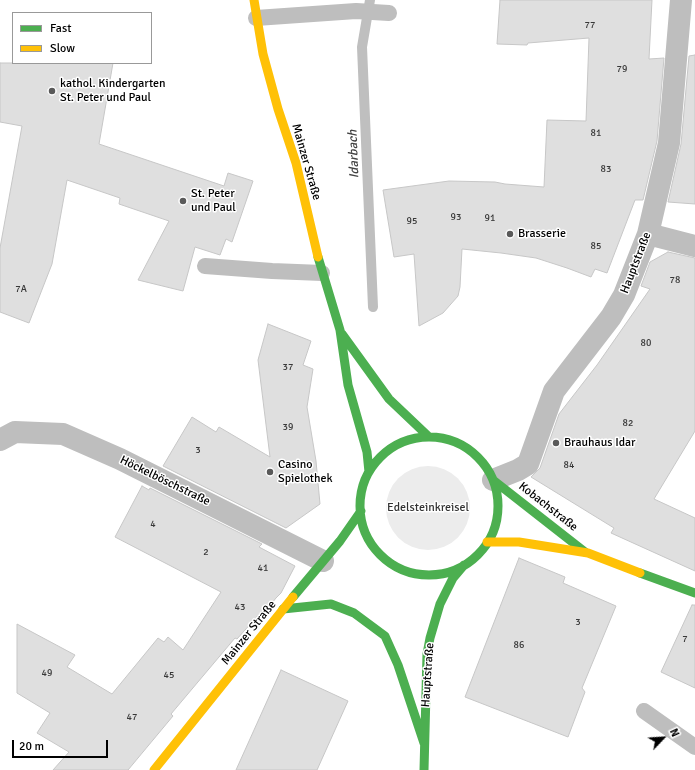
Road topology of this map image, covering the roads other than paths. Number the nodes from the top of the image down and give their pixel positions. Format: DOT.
graph roads {
  1 [pos="254,0"];
  2 [pos="681,0"];
  3 [pos="389,13"];
  4 [pos="256,18"];
  5 [pos="648,234"];
  6 [pos="695,246"];
  7 [pos="205,266"];
  8 [pos="322,273"];
  9 [pos="340,330"];
  10 [pos="429,437"];
  11 [pos="0,440"];
  12 [pos="369,472"];
  13 [pos="493,480"];
  14 [pos="361,511"];
  15 [pos="487,542"];
  16 [pos="588,554"];
  17 [pos="324,561"];
  18 [pos="464,565"];
  19 [pos="695,593"];
  20 [pos="283,609"];
  21 [pos="644,711"];
  22 [pos="424,743"];
  23 [pos="695,747"];
  24 [pos="154,770"];
  25 [pos="424,770"];
  1 -- 4 [label="main road, Mainzer Straße"];
  2 -- 5 [label="street, Hauptstraße"];
  3 -- 4 [label="lane"];
  4 -- 8 [label="main road, Mainzer Straße"];
  5 -- 6 [label="street"];
  5 -- 13 [label="street, Hauptstraße"];
  7 -- 8 [label="lane"];
  8 -- 9 [label="main road, Mainzer Straße"];
  9 -- 10 [label="main road, Mainzer Straße"];
  9 -- 12 [label="main road, Mainzer Straße"];
  10 -- 12 [label="main road"];
  10 -- 13 [label="main road"];
  11 -- 17 [label="street, Höckelböschstraße"];
  12 -- 14 [label="main road"];
  13 -- 15 [label="main road"];
  13 -- 16 [label="main road, Kobachstraße"];
  14 -- 17 [label="main road, Mainzer Straße"];
  14 -- 18 [label="main road"];
  15 -- 16 [label="main road, Kobachstraße"];
  15 -- 18 [label="main road"];
  16 -- 19 [label="main road, Kobachstraße"];
  17 -- 20 [label="main road, Mainzer Straße"];
  18 -- 22 [label="main road, Hauptstraße"];
  20 -- 22 [label="main road"];
  20 -- 24 [label="main road, Mainzer Straße"];
  21 -- 23 [label="lane"];
  22 -- 25 [label="main road, Hauptstraße"];
}
